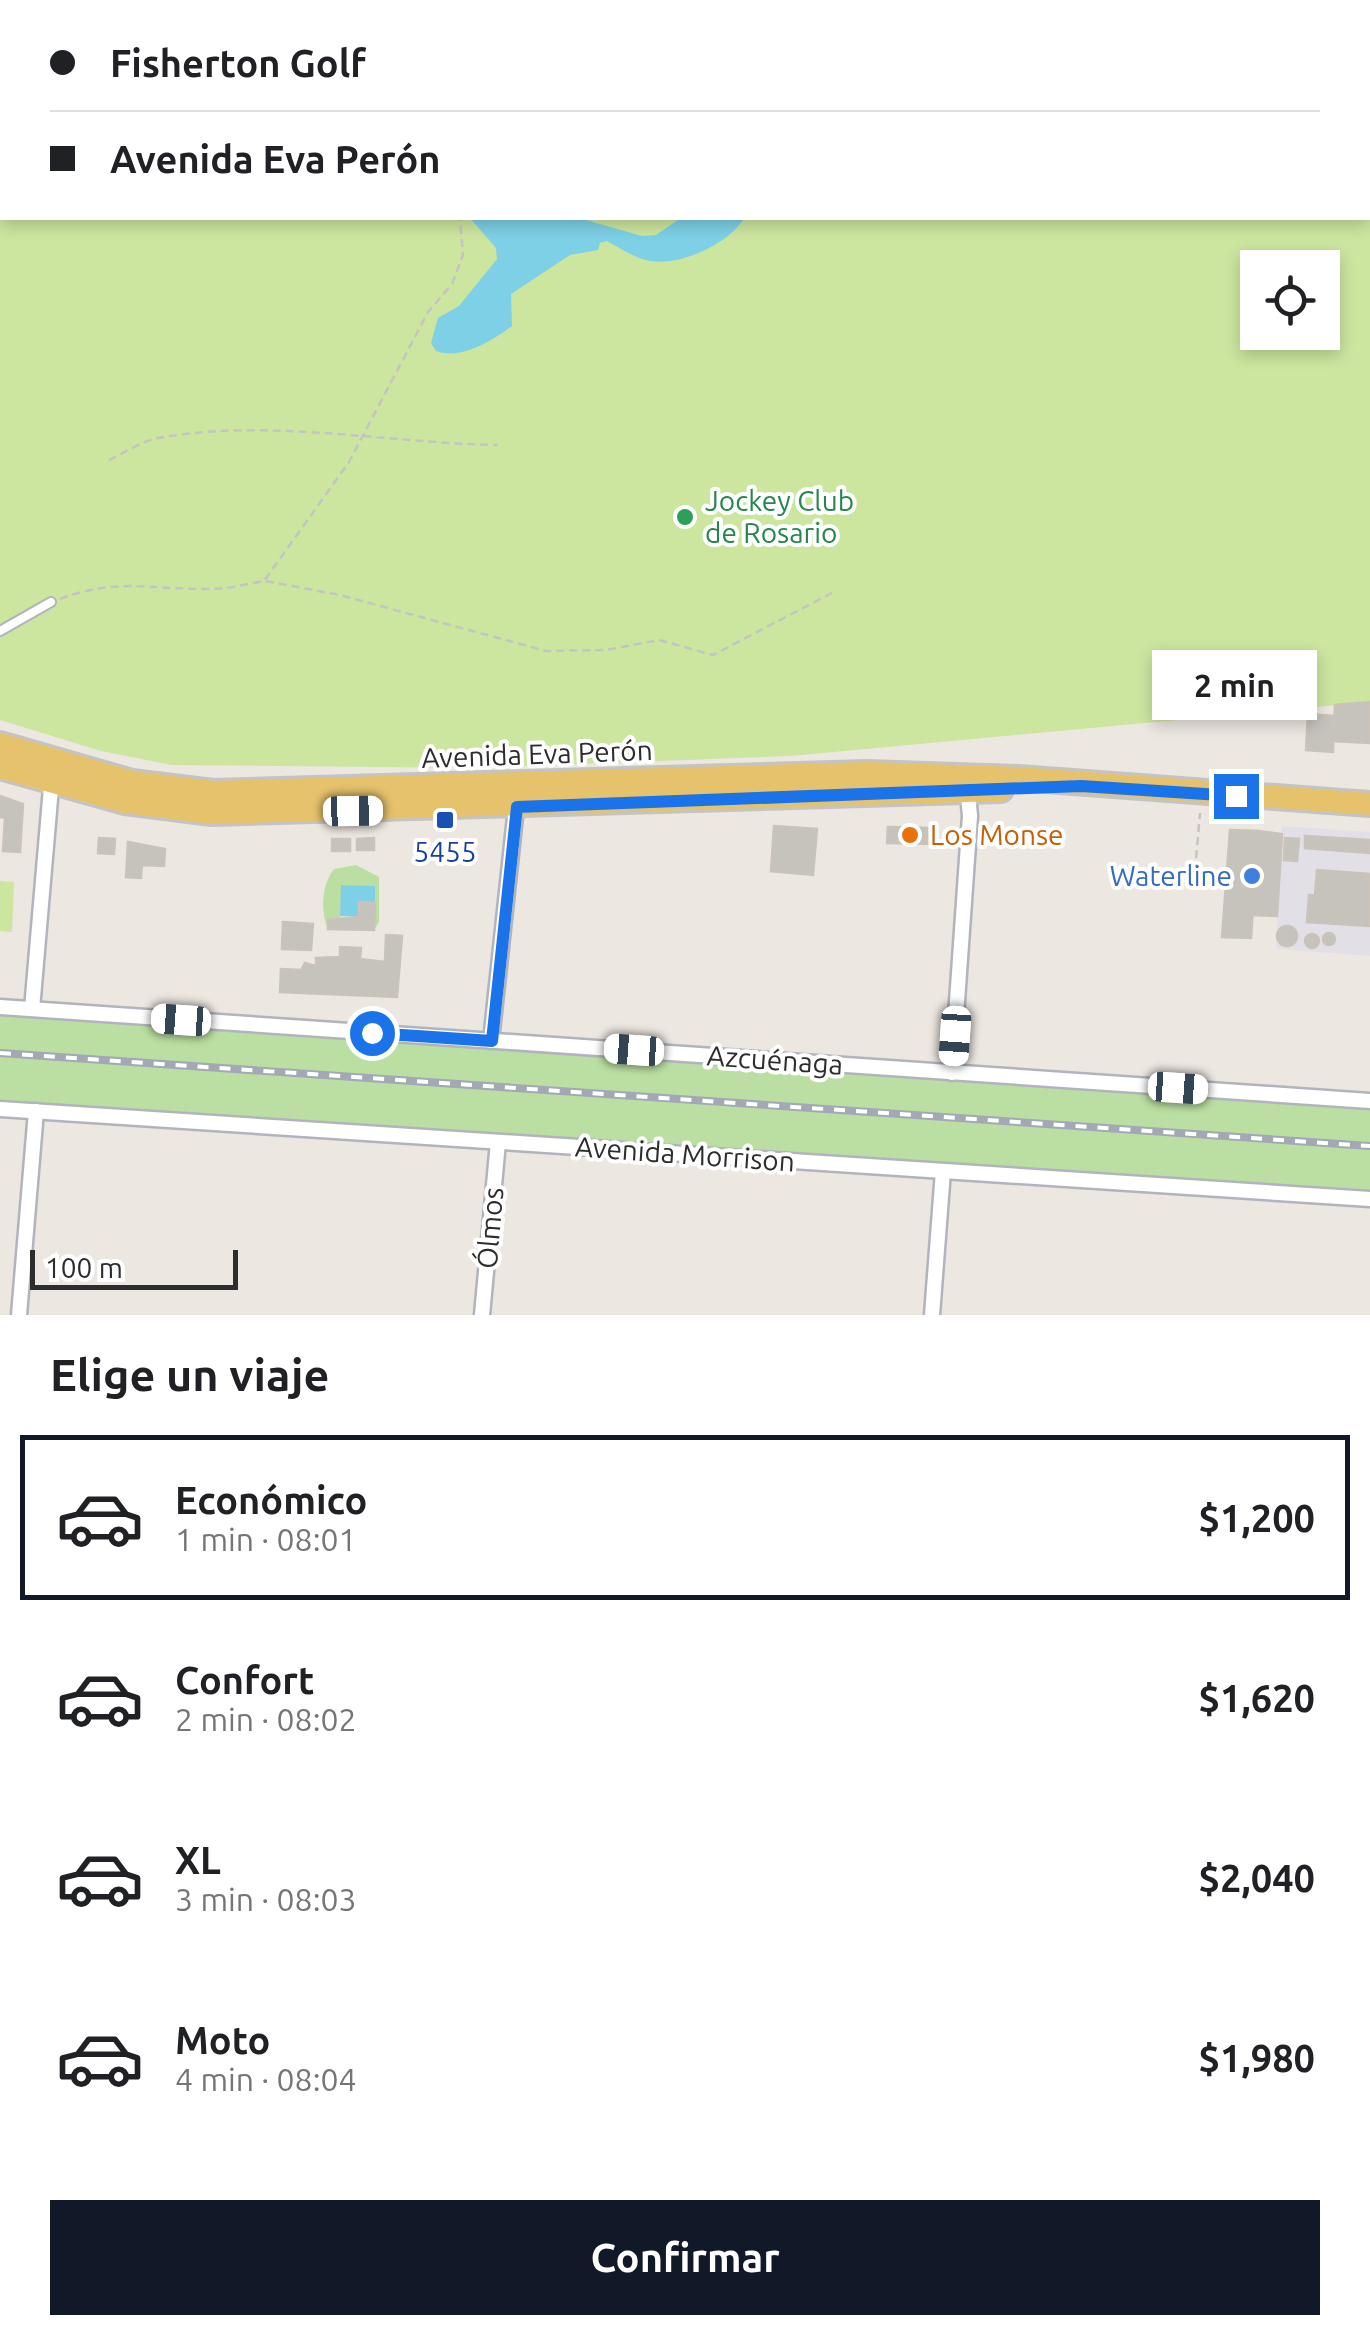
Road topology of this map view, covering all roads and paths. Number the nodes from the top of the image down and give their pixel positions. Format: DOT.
graph roads {
  1 [pos="460,220"];
  2 [pos="361,439"];
  3 [pos="498,445"];
  4 [pos="109,460"];
  5 [pos="264,581"];
  6 [pos="832,593"];
  7 [pos="51,602"];
  8 [pos="0,631"];
  9 [pos="0,744"];
  10 [pos="0,768"];
  11 [pos="53,772"];
  12 [pos="967,784"];
  13 [pos="517,796"];
  14 [pos="1370,804"];
  15 [pos="1200,821"];
  16 [pos="1177,869"];
  17 [pos="1195,871"];
  18 [pos="1216,872"];
  19 [pos="0,1007"];
  20 [pos="32,1009"];
  21 [pos="492,1041"];
  22 [pos="952,1072"];
  23 [pos="1370,1101"];
  24 [pos="0,1108"];
  25 [pos="36,1111"];
  26 [pos="498,1142"];
  27 [pos="943,1171"];
  28 [pos="1370,1199"];
  29 [pos="19,1315"];
  30 [pos="482,1315"];
  31 [pos="932,1315"];
  1 -- 2 [label="path"];
  2 -- 3 [label="path"];
  2 -- 4 [label="path"];
  2 -- 5 [label="path"];
  5 -- 6 [label="path"];
  5 -- 7 [label="path"];
  7 -- 8 [label="lane"];
  9 -- 11 [label="main road, Avenida Eva Perón"];
  10 -- 11 [label="main road, Avenida Eva Perón"];
  11 -- 13 [label="main road, Avenida Eva Perón"];
  11 -- 20 [label="street"];
  12 -- 13 [label="main road, Avenida Eva Perón"];
  12 -- 14 [label="main road, Avenida Eva Perón"];
  12 -- 22 [label="street"];
  13 -- 21 [label="street"];
  15 -- 17 [label="path"];
  16 -- 17 [label="path"];
  17 -- 18 [label="path"];
  19 -- 20 [label="street, Azcuénaga"];
  20 -- 21 [label="street, Azcuénaga"];
  21 -- 22 [label="street, Azcuénaga"];
  22 -- 23 [label="street, Azcuénaga"];
  24 -- 25 [label="street, Avenida Morrison"];
  25 -- 26 [label="street, Avenida Morrison"];
  25 -- 29 [label="street"];
  26 -- 27 [label="street, Avenida Morrison"];
  26 -- 30 [label="street, Ólmos"];
  27 -- 28 [label="street, Avenida Morrison"];
  27 -- 31 [label="street"];
}
